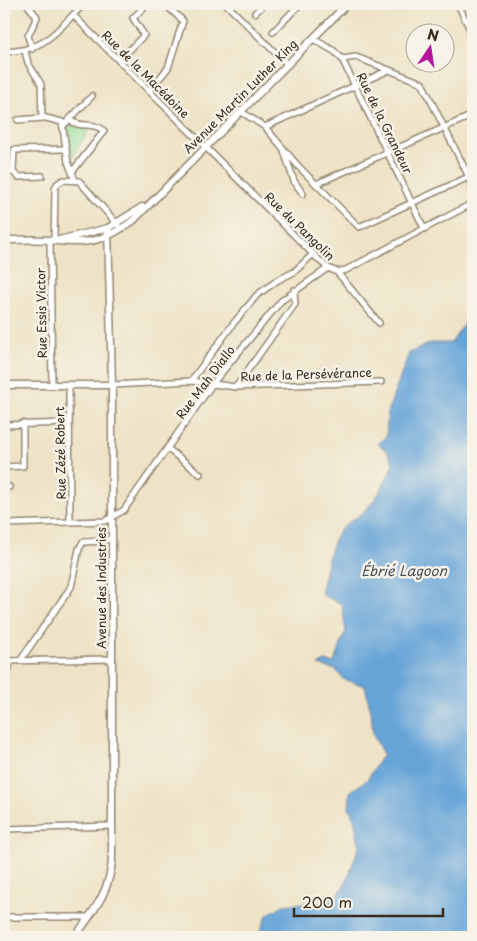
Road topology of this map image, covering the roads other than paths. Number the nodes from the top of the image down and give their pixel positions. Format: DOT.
graph roads {
  1 [pos="7,4"];
  2 [pos="84,4"];
  3 [pos="147,4"];
  4 [pos="165,4"];
  5 [pos="226,4"];
  6 [pos="264,4"];
  7 [pos="300,4"];
  8 [pos="347,4"];
  9 [pos="458,4"];
  10 [pos="31,5"];
  11 [pos="4,8"];
  12 [pos="255,13"];
  13 [pos="73,15"];
  14 [pos="273,32"];
  15 [pos="473,36"];
  16 [pos="313,39"];
  17 [pos="32,49"];
  18 [pos="25,51"];
  19 [pos="4,52"];
  20 [pos="342,59"];
  21 [pos="119,61"];
  22 [pos="287,64"];
  23 [pos="389,70"];
  24 [pos="356,85"];
  25 [pos="149,90"];
  26 [pos="92,96"];
  27 [pos="240,111"];
  28 [pos="473,115"];
  29 [pos="43,118"];
  30 [pos="18,120"];
  31 [pos="70,120"];
  32 [pos="63,126"];
  33 [pos="266,128"];
  34 [pos="445,128"];
  35 [pos="204,147"];
  36 [pos="66,148"];
  37 [pos="283,148"];
  38 [pos="387,153"];
  39 [pos="4,172"];
  40 [pos="13,172"];
  41 [pos="72,172"];
  42 [pos="42,176"];
  43 [pos="471,176"];
  44 [pos="75,180"];
  45 [pos="316,184"];
  46 [pos="473,193"];
  47 [pos="303,194"];
  48 [pos="412,202"];
  49 [pos="148,203"];
  50 [pos="473,203"];
  51 [pos="117,223"];
  52 [pos="108,228"];
  53 [pos="424,228"];
  54 [pos="121,230"];
  55 [pos="110,237"];
  56 [pos="4,240"];
  57 [pos="54,241"];
  58 [pos="313,254"];
  59 [pos="328,268"];
  60 [pos="337,272"];
  61 [pos="294,290"];
  62 [pos="379,323"];
  63 [pos="191,381"];
  64 [pos="381,382"];
  65 [pos="69,384"];
  66 [pos="213,384"];
  67 [pos="4,385"];
  68 [pos="52,385"];
  69 [pos="112,385"];
  70 [pos="236,387"];
  71 [pos="69,423"];
  72 [pos="23,424"];
  73 [pos="4,425"];
  74 [pos="168,449"];
  75 [pos="4,467"];
  76 [pos="200,474"];
  77 [pos="70,520"];
  78 [pos="111,520"];
  79 [pos="4,524"];
  80 [pos="111,538"];
  81 [pos="112,659"];
  82 [pos="4,661"];
  83 [pos="11,661"];
  84 [pos="20,661"];
  85 [pos="4,685"];
  86 [pos="112,826"];
  87 [pos="4,829"];
  88 [pos="4,917"];
  89 [pos="89,917"];
  90 [pos="75,937"];
  1 -- 11 [label="street"];
  2 -- 13 [label="street"];
  3 -- 21 [label="street"];
  4 -- 25 [label="street"];
  5 -- 22 [label="street"];
  6 -- 12 [label="street"];
  7 -- 14 [label="street"];
  8 -- 16 [label="street, Avenue Martin Luther King"];
  9 -- 15 [label="street"];
  10 -- 17 [label="street"];
  13 -- 17 [label="street"];
  13 -- 21 [label="street, Rue de la Macédoine"];
  16 -- 20 [label="street, Rue de la Grandeur"];
  16 -- 22 [label="street, Avenue Martin Luther King"];
  17 -- 18 [label="street"];
  18 -- 19 [label="street"];
  18 -- 29 [label="street"];
  20 -- 23 [label="street"];
  20 -- 24 [label="street, Rue de la Grandeur"];
  21 -- 25 [label="street, Rue de la Macédoine"];
  22 -- 27 [label="street, Avenue Martin Luther King"];
  23 -- 24 [label="street"];
  23 -- 34 [label="street"];
  24 -- 33 [label="street"];
  24 -- 38 [label="street, Rue de la Grandeur"];
  25 -- 35 [label="street, Rue de la Macédoine"];
  26 -- 31 [label="street"];
  27 -- 33 [label="street"];
  27 -- 35 [label="street, Avenue Martin Luther King"];
  28 -- 34 [label="street"];
  29 -- 30 [label="street"];
  29 -- 32 [label="street"];
  31 -- 32 [label="street"];
  31 -- 41 [label="street"];
  32 -- 36 [label="street"];
  33 -- 37 [label="street"];
  34 -- 38 [label="street"];
  34 -- 43 [label="street"];
  35 -- 49 [label="street, Avenue Martin Luther King"];
  35 -- 58 [label="street, Rue du Pangolin"];
  36 -- 40 [label="street"];
  36 -- 41 [label="street"];
  37 -- 45 [label="street"];
  37 -- 47 [label="street"];
  38 -- 45 [label="street"];
  38 -- 48 [label="street, Rue de la Grandeur"];
  39 -- 40 [label="street"];
  40 -- 42 [label="street"];
  41 -- 44 [label="street"];
  43 -- 46 [label="street"];
  43 -- 48 [label="street"];
  44 -- 51 [label="street"];
  44 -- 57 [label="street, Rue Essis Victor"];
  45 -- 48 [label="street"];
  48 -- 53 [label="street, Rue de la Grandeur"];
  49 -- 51 [label="street, Avenue Martin Luther King"];
  49 -- 54 [label="street, Avenue Martin Luther King"];
  50 -- 53 [label="street"];
  51 -- 52 [label="street, Avenue Martin Luther King"];
  51 -- 54 [label="street"];
  52 -- 55 [label="street, Avenue des Industries"];
  52 -- 57 [label="street, Avenue Martin Luther King"];
  53 -- 60 [label="street"];
  54 -- 55 [label="street, Avenue Martin Luther King"];
  55 -- 57 [label="street, Avenue Martin Luther King"];
  55 -- 69 [label="street, Avenue des Industries"];
  56 -- 57 [label="street, Avenue Martin Luther King"];
  57 -- 68 [label="street, Rue Essis Victor"];
  58 -- 59 [label="street, Rue du Pangolin"];
  58 -- 63 [label="street"];
  59 -- 60 [label="street, Rue du Pangolin"];
  59 -- 61 [label="street, Rue Mah Diallo"];
  60 -- 62 [label="street, Rue du Pangolin"];
  61 -- 66 [label="street, Rue Mah Diallo"];
  61 -- 70 [label="street"];
  63 -- 66 [label="street, Rue de la Persévérance"];
  63 -- 69 [label="street, Rue de la Persévérance"];
  64 -- 70 [label="street, Rue de la Persévérance"];
  65 -- 68 [label="street"];
  65 -- 69 [label="street"];
  65 -- 71 [label="street, Rue Zézé Robert"];
  66 -- 70 [label="street, Rue de la Persévérance"];
  66 -- 74 [label="street, Rue Mah Diallo"];
  67 -- 68 [label="street"];
  69 -- 78 [label="street, Avenue des Industries"];
  71 -- 72 [label="street"];
  71 -- 77 [label="street, Rue Zézé Robert"];
  72 -- 73 [label="street"];
  72 -- 75 [label="street"];
  74 -- 76 [label="street"];
  74 -- 78 [label="street, Rue Mah Diallo"];
  77 -- 78 [label="street"];
  77 -- 79 [label="street"];
  78 -- 80 [label="street, Avenue des Industries"];
  80 -- 81 [label="street, Avenue des Industries"];
  80 -- 84 [label="street"];
  81 -- 84 [label="street"];
  81 -- 86 [label="street, Avenue des Industries"];
  82 -- 83 [label="street"];
  83 -- 84 [label="street"];
  83 -- 85 [label="street"];
  86 -- 87 [label="street"];
  86 -- 89 [label="street, Avenue des Industries"];
  88 -- 89 [label="street"];
  89 -- 90 [label="street, Avenue des Industries"];
}
